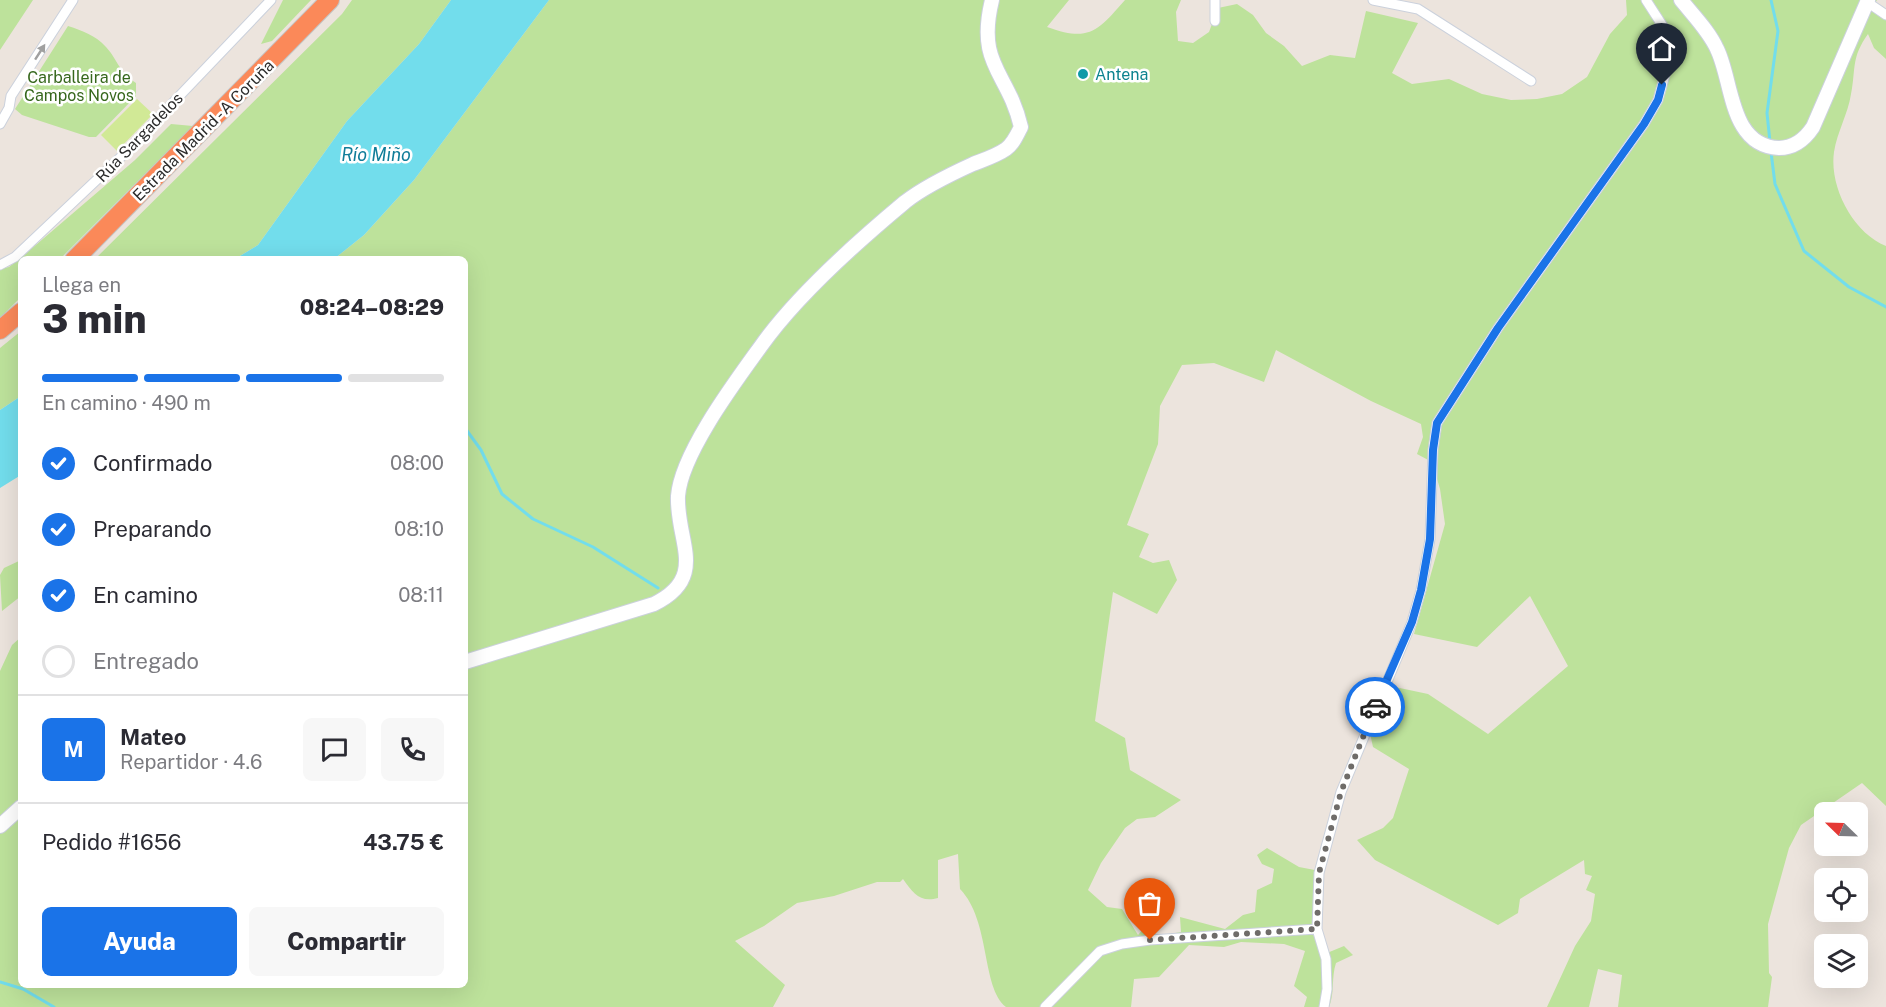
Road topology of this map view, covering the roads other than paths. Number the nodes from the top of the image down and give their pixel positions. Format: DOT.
graph roads {
  1 [pos="73,0"];
  2 [pos="271,0"];
  3 [pos="330,0"];
  4 [pos="992,0"];
  5 [pos="1215,0"];
  6 [pos="1373,0"];
  7 [pos="1646,0"];
  8 [pos="1681,0"];
  9 [pos="1867,1"];
  10 [pos="1886,15"];
  11 [pos="1215,21"];
  12 [pos="1531,81"];
  13 [pos="0,124"];
  14 [pos="78,256"];
  15 [pos="0,265"];
  16 [pos="18,315"];
  17 [pos="0,330"];
  18 [pos="468,661"];
  19 [pos="18,810"];
  20 [pos="0,826"];
  21 [pos="1317,929"];
  22 [pos="1045,1007"];
  23 [pos="1324,1007"];
  13 -- 1 [label="street, one-way"];
  2 -- 15 [label="street, Rúa Sargadelos"];
  3 -- 14 [label="highway, Estrada Madrid - A Coruña"];
  4 -- 18 [label="street"];
  5 -- 11 [label="street"];
  6 -- 12 [label="street"];
  7 -- 21 [label="street"];
  8 -- 9 [label="street"];
  9 -- 10 [label="street"];
  16 -- 17 [label="highway"];
  19 -- 20 [label="street"];
  21 -- 22 [label="street"];
  21 -- 23 [label="street"];
}
